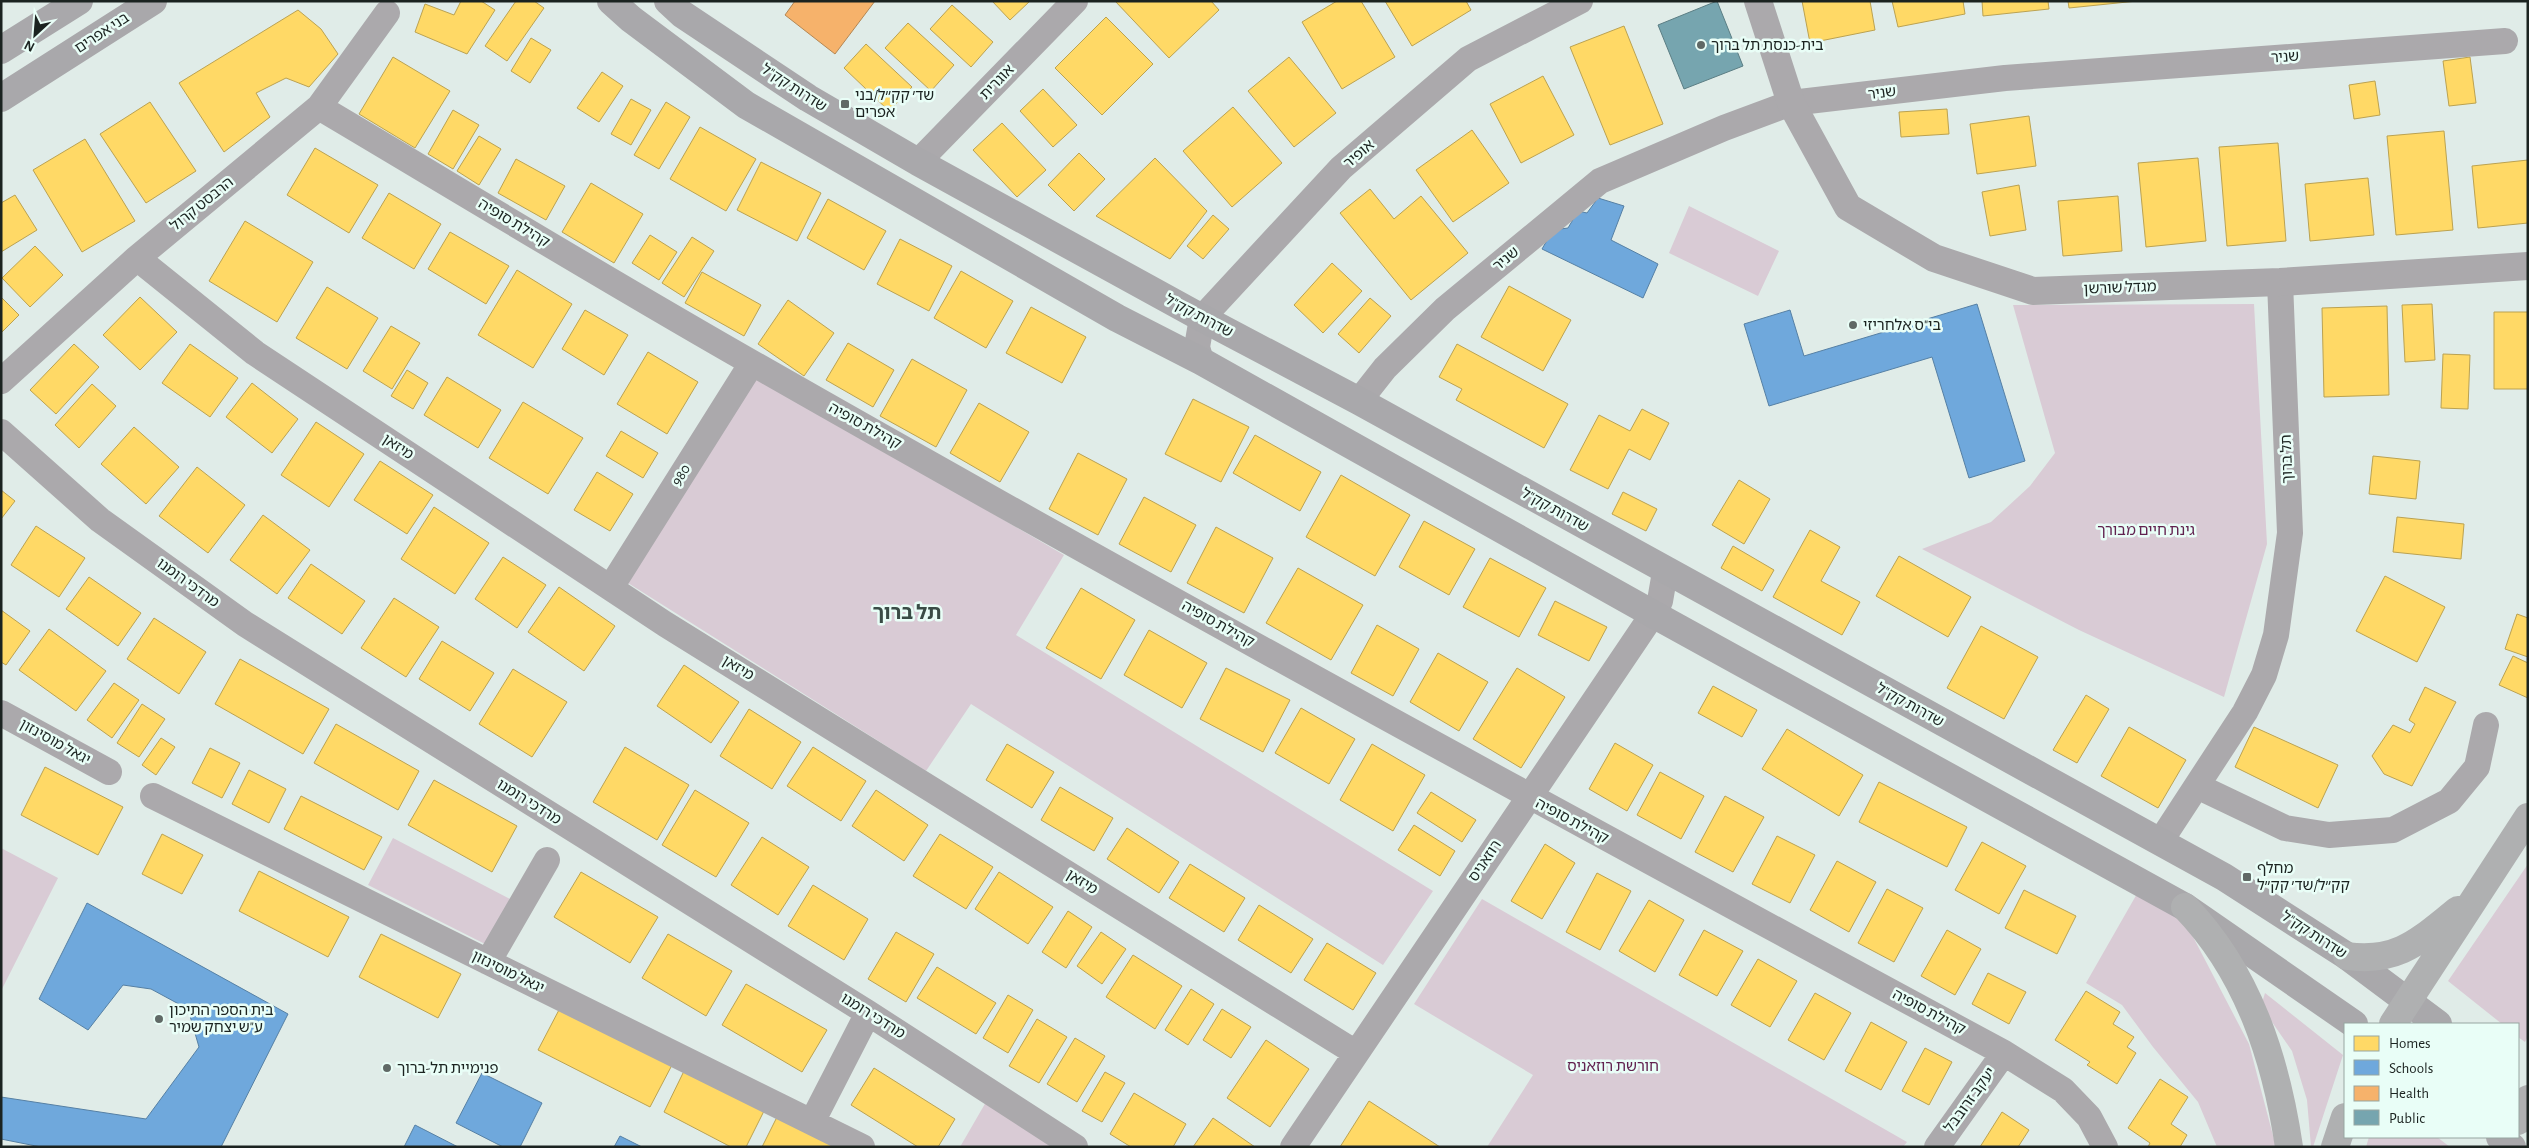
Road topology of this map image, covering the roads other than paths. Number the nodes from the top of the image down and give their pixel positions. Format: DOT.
graph roads {
  1 [pos="79,1"];
  2 [pos="153,1"];
  3 [pos="611,1"];
  4 [pos="668,1"];
  5 [pos="1075,1"];
  6 [pos="1580,1"];
  7 [pos="1758,1"];
  8 [pos="387,13"];
  9 [pos="2505,41"];
  10 [pos="1,50"];
  11 [pos="1,98"];
  12 [pos="1791,103"];
  13 [pos="319,108"];
  14 [pos="918,162"];
  15 [pos="136,258"];
  16 [pos="2528,266"];
  17 [pos="2280,282"];
  18 [pos="1202,318"];
  19 [pos="1201,361"];
  20 [pos="752,363"];
  21 [pos="1,381"];
  22 [pos="1359,401"];
  23 [pos="1,432"];
  24 [pos="1665,572"];
  25 [pos="610,587"];
  26 [pos="1653,614"];
  27 [pos="1,713"];
  28 [pos="2486,725"];
  29 [pos="108,772"];
  30 [pos="2196,786"];
  31 [pos="153,796"];
  32 [pos="1528,797"];
  33 [pos="2528,817"];
  34 [pos="2160,842"];
  35 [pos="547,860"];
  36 [pos="2479,894"];
  37 [pos="2185,907"];
  38 [pos="2347,956"];
  39 [pos="488,962"];
  40 [pos="2408,1000"];
  41 [pos="868,1013"];
  42 [pos="2353,1023"];
  43 [pos="2394,1023"];
  44 [pos="2437,1023"];
  45 [pos="2004,1053"];
  46 [pos="1356,1054"];
  47 [pos="2519,1089"];
  48 [pos="2528,1098"];
  49 [pos="2344,1119"];
  50 [pos="2519,1119"];
  51 [pos="812,1122"];
  52 [pos="2501,1138"];
  53 [pos="862,1147"];
  54 [pos="1075,1147"];
  55 [pos="1293,1147"];
  56 [pos="1937,1147"];
  57 [pos="2105,1147"];
  58 [pos="2288,1147"];
  59 [pos="2335,1147"];
  60 [pos="2512,1147"];
  1 -- 10 [label="main road"];
  2 -- 11 [label="main road, בני אפרים"];
  3 -- 19 [label="main road"];
  4 -- 14 [label="main road, שדרות קק\"ל"];
  5 -- 14 [label="street, אוגרית"];
  6 -- 18 [label="street, אופיר"];
  7 -- 12 [label="street, מגדל שורשן"];
  8 -- 13 [label="street, הרבסט קרול"];
  9 -- 12 [label="street, שניר"];
  12 -- 17 [label="street, מגדל שורשן"];
  12 -- 22 [label="street, שניר"];
  13 -- 15 [label="street, הרבסט קרול"];
  13 -- 20 [label="street, קהילת סופיה"];
  14 -- 18 [label="main road, שדרות קק\"ל"];
  15 -- 21 [label="street, הרבסט קרול"];
  15 -- 25 [label="street, מיזאן"];
  16 -- 17 [label="street, מגדל שורשן"];
  17 -- 30 [label="street, תל ברוך"];
  18 -- 19 [label="street"];
  18 -- 22 [label="main road, שדרות קק\"ל"];
  19 -- 26 [label="main road"];
  20 -- 25 [label="street, 980"];
  20 -- 32 [label="street, קהילת סופיה"];
  22 -- 24 [label="main road, שדרות קק\"ל"];
  23 -- 41 [label="street, מרדכי רומנו"];
  24 -- 26 [label="street, רוזאניס"];
  24 -- 34 [label="main road, שדרות קק\"ל"];
  25 -- 46 [label="street, מיזאן"];
  26 -- 32 [label="street, רוזאניס"];
  26 -- 37 [label="main road"];
  27 -- 29 [label="street, יגאל מוסינזון"];
  28 -- 30 [label="street"];
  30 -- 34 [label="street, תל ברוך"];
  31 -- 39 [label="street, יגאל מוסינזון"];
  32 -- 45 [label="street, קהילת סופיה"];
  32 -- 46 [label="street, רוזאניס"];
  33 -- 36 [label="highway"];
  34 -- 38 [label="main road, שדרות קק\"ל"];
  35 -- 39 [label="street"];
  36 -- 38 [label="highway"];
  36 -- 40 [label="highway"];
  37 -- 42 [label="main road"];
  37 -- 58 [label="highway"];
  38 -- 40 [label="main road, שדרות קק\"ל"];
  39 -- 51 [label="street, יגאל מוסינזון"];
  40 -- 43 [label="highway"];
  40 -- 44 [label="main road, שדרות קק\"ל"];
  41 -- 51 [label="street"];
  41 -- 54 [label="street, מרדכי רומנו"];
  45 -- 56 [label="street, יעקב זרובבל"];
  45 -- 57 [label="street, קהילת סופיה"];
  46 -- 55 [label="street, רוזאניס"];
  47 -- 48 [label="main road"];
  48 -- 50 [label="highway"];
  49 -- 59 [label="highway"];
  51 -- 53 [label="street, יגאל מוסינזון"];
  52 -- 60 [label="main road, bridge"];
}
